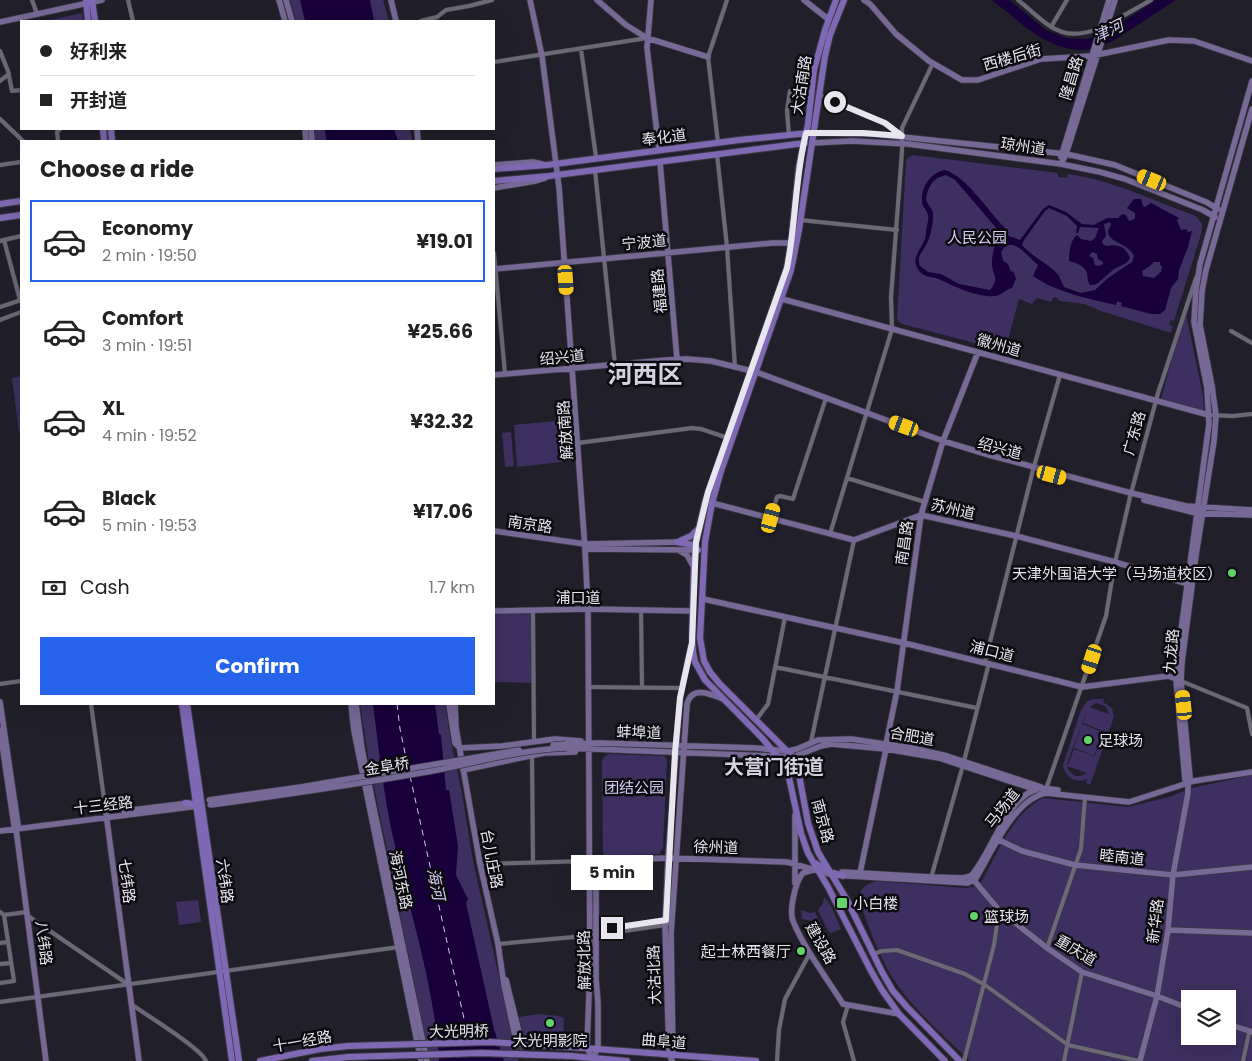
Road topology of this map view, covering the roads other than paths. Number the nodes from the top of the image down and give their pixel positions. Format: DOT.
graph roads {
  1 [pos="32,0"];
  2 [pos="102,0"];
  3 [pos="128,0"];
  4 [pos="279,0"];
  5 [pos="286,0"];
  6 [pos="391,0"];
  7 [pos="492,0"];
  8 [pos="597,0"];
  9 [pos="651,0"];
  10 [pos="727,0"];
  11 [pos="804,0"];
  12 [pos="836,0"];
  13 [pos="844,0"];
  14 [pos="864,0"];
  15 [pos="1018,0"];
  16 [pos="1067,0"];
  17 [pos="1109,0"];
  18 [pos="1115,0"];
  19 [pos="1150,0"];
  20 [pos="89,1"];
  21 [pos="530,1"];
  22 [pos="36,12"];
  23 [pos="828,19"];
  24 [pos="88,20"];
  25 [pos="95,20"];
  26 [pos="133,20"];
  27 [pos="285,20"];
  28 [pos="292,20"];
  29 [pos="396,20"];
  30 [pos="425,20"];
  31 [pos="0,21"];
  32 [pos="1052,27"];
  33 [pos="1103,29"];
  34 [pos="647,38"];
  35 [pos="581,49"];
  36 [pos="0,54"];
  37 [pos="1095,54"];
  38 [pos="542,56"];
  39 [pos="708,57"];
  40 [pos="1252,61"];
  41 [pos="495,62"];
  42 [pos="933,63"];
  43 [pos="9,74"];
  44 [pos="0,80"];
  45 [pos="1252,81"];
  46 [pos="20,90"];
  47 [pos="790,91"];
  48 [pos="819,95"];
  49 [pos="1252,109"];
  50 [pos="0,119"];
  51 [pos="1250,123"];
  52 [pos="806,133"];
  53 [pos="814,133"];
  54 [pos="789,135"];
  55 [pos="902,136"];
  56 [pos="22,140"];
  57 [pos="718,143"];
  58 [pos="812,143"];
  59 [pos="803,144"];
  60 [pos="902,144"];
  61 [pos="659,150"];
  62 [pos="717,154"];
  63 [pos="1063,154"];
  64 [pos="596,157"];
  65 [pos="582,160"];
  66 [pos="20,162"];
  67 [pos="660,162"];
  68 [pos="556,163"];
  69 [pos="547,164"];
  70 [pos="1061,164"];
  71 [pos="0,165"];
  72 [pos="495,165"];
  73 [pos="495,169"];
  74 [pos="595,170"];
  75 [pos="584,171"];
  76 [pos="558,175"];
  77 [pos="549,176"];
  78 [pos="495,181"];
  79 [pos="495,188"];
  80 [pos="20,201"];
  81 [pos="0,204"];
  82 [pos="1216,208"];
  83 [pos="1223,213"];
  84 [pos="20,215"];
  85 [pos="1214,216"];
  86 [pos="0,218"];
  87 [pos="800,220"];
  88 [pos="1220,221"];
  89 [pos="896,230"];
  90 [pos="20,236"];
  91 [pos="2,240"];
  92 [pos="794,243"];
  93 [pos="728,247"];
  94 [pos="668,252"];
  95 [pos="605,258"];
  96 [pos="565,262"];
  97 [pos="1200,264"];
  98 [pos="495,269"];
  99 [pos="495,279"];
  100 [pos="20,297"];
  101 [pos="782,299"];
  102 [pos="20,300"];
  103 [pos="0,307"];
  104 [pos="20,312"];
  105 [pos="0,320"];
  106 [pos="892,329"];
  107 [pos="1230,331"];
  108 [pos="1252,343"];
  109 [pos="978,352"];
  110 [pos="677,359"];
  111 [pos="615,365"];
  112 [pos="735,367"];
  113 [pos="573,369"];
  114 [pos="754,373"];
  115 [pos="505,374"];
  116 [pos="495,375"];
  117 [pos="1060,376"];
  118 [pos="825,401"];
  119 [pos="1156,402"];
  120 [pos="1252,414"];
  121 [pos="867,415"];
  122 [pos="1213,416"];
  123 [pos="730,439"];
  124 [pos="578,443"];
  125 [pos="943,443"];
  126 [pos="1033,468"];
  127 [pos="847,478"];
  128 [pos="1130,495"];
  129 [pos="924,502"];
  130 [pos="712,503"];
  131 [pos="1200,510"];
  132 [pos="1252,510"];
  133 [pos="921,515"];
  134 [pos="1252,515"];
  135 [pos="771,518"];
  136 [pos="700,525"];
  137 [pos="495,531"];
  138 [pos="830,534"];
  139 [pos="1016,536"];
  140 [pos="854,540"];
  141 [pos="676,546"];
  142 [pos="698,546"];
  143 [pos="585,547"];
  144 [pos="1115,562"];
  145 [pos="694,570"];
  146 [pos="1189,584"];
  147 [pos="702,599"];
  148 [pos="588,609"];
  149 [pos="533,610"];
  150 [pos="642,610"];
  151 [pos="495,611"];
  152 [pos="692,611"];
  153 [pos="785,617"];
  154 [pos="835,628"];
  155 [pos="692,643"];
  156 [pos="904,643"];
  157 [pos="987,663"];
  158 [pos="775,667"];
  159 [pos="825,677"];
  160 [pos="1179,680"];
  161 [pos="20,681"];
  162 [pos="0,684"];
  163 [pos="588,687"];
  164 [pos="1082,687"];
  165 [pos="642,688"];
  166 [pos="682,688"];
  167 [pos="897,691"];
  168 [pos="722,698"];
  169 [pos="0,702"];
  170 [pos="91,705"];
  171 [pos="182,705"];
  172 [pos="187,705"];
  173 [pos="351,705"];
  174 [pos="356,705"];
  175 [pos="449,705"];
  176 [pos="455,705"];
  177 [pos="977,708"];
  178 [pos="756,720"];
  179 [pos="0,730"];
  180 [pos="1252,734"];
  181 [pos="534,742"];
  182 [pos="811,742"];
  183 [pos="567,746"];
  184 [pos="590,746"];
  185 [pos="886,746"];
  186 [pos="460,748"];
  187 [pos="676,749"];
  188 [pos="684,749"];
  189 [pos="771,749"];
  190 [pos="788,751"];
  191 [pos="697,753"];
  192 [pos="760,754"];
  193 [pos="532,755"];
  194 [pos="778,756"];
  195 [pos="793,757"];
  196 [pos="963,763"];
  197 [pos="464,770"];
  198 [pos="682,770"];
  199 [pos="786,770"];
  200 [pos="1252,770"];
  201 [pos="1187,778"];
  202 [pos="1179,784"];
  203 [pos="1035,790"];
  204 [pos="1046,791"];
  205 [pos="1085,797"];
  206 [pos="210,802"];
  207 [pos="185,803"];
  208 [pos="198,804"];
  209 [pos="796,808"];
  210 [pos="106,815"];
  211 [pos="203,816"];
  212 [pos="17,827"];
  213 [pos="2,829"];
  214 [pos="17,838"];
  215 [pos="996,839"];
  216 [pos="668,858"];
  217 [pos="676,858"];
  218 [pos="589,861"];
  219 [pos="596,861"];
  220 [pos="812,861"];
  221 [pos="533,862"];
  222 [pos="480,864"];
  223 [pos="796,864"];
  224 [pos="1075,865"];
  225 [pos="1252,867"];
  226 [pos="818,870"];
  227 [pos="831,873"];
  228 [pos="860,873"];
  229 [pos="1173,875"];
  230 [pos="843,876"];
  231 [pos="972,878"];
  232 [pos="931,879"];
  233 [pos="795,890"];
  234 [pos="999,910"];
  235 [pos="0,912"];
  236 [pos="28,914"];
  237 [pos="3,918"];
  238 [pos="668,922"];
  239 [pos="1168,930"];
  240 [pos="594,933"];
  241 [pos="1252,933"];
  242 [pos="8,942"];
  243 [pos="0,943"];
  244 [pos="498,944"];
  245 [pos="400,947"];
  246 [pos="1047,948"];
  247 [pos="810,953"];
  248 [pos="872,955"];
  249 [pos="11,963"];
  250 [pos="0,964"];
  251 [pos="223,972"];
  252 [pos="1082,972"];
  253 [pos="0,983"];
  254 [pos="985,985"];
  255 [pos="129,986"];
  256 [pos="1157,996"];
  257 [pos="38,997"];
  258 [pos="0,1002"];
  259 [pos="131,1004"];
  260 [pos="848,1005"];
  261 [pos="1181,1005"];
  262 [pos="900,1014"];
  263 [pos="1236,1027"];
  264 [pos="1250,1032"];
  265 [pos="517,1036"];
  266 [pos="1068,1045"];
  267 [pos="348,1046"];
  268 [pos="570,1047"];
  269 [pos="588,1047"];
  270 [pos="598,1048"];
  271 [pos="935,1050"];
  272 [pos="571,1056"];
  273 [pos="672,1057"];
  274 [pos="346,1058"];
  275 [pos="593,1060"];
  276 [pos="46,1061"];
  277 [pos="139,1061"];
  278 [pos="206,1061"];
  279 [pos="232,1061"];
  280 [pos="239,1061"];
  281 [pos="260,1061"];
  282 [pos="312,1061"];
  283 [pos="421,1061"];
  284 [pos="427,1061"];
  285 [pos="627,1061"];
  286 [pos="756,1061"];
  287 [pos="777,1061"];
  288 [pos="854,1061"];
  289 [pos="938,1061"];
  290 [pos="945,1061"];
  291 [pos="960,1061"];
  292 [pos="964,1061"];
  293 [pos="1064,1061"];
  294 [pos="1140,1061"];
  295 [pos="1243,1061"];
  1 -- 22 [label="street"];
  2 -- 20 [label="street"];
  3 -- 26 [label="street"];
  4 -- 27 [label="street"];
  5 -- 28 [label="street"];
  6 -- 29 [label="street"];
  7 -- 30 [label="street"];
  8 -- 34 [label="street"];
  9 -- 34 [label="street"];
  10 -- 39 [label="street"];
  11 -- 23 [label="street"];
  12 -- 23 [label="main road, 大沽南路"];
  13 -- 48 [label="main road, 大沽南路"];
  14 -- 42 [label="street, 西楼后街"];
  15 -- 32 [label="street"];
  16 -- 32 [label="street"];
  17 -- 33 [label="street, 隆昌路"];
  18 -- 33 [label="street, 隆昌路"];
  19 -- 33 [label="street"];
  20 -- 22 [label="street"];
  20 -- 24 [label="main road"];
  20 -- 25 [label="main road"];
  20 -- 31 [label="street"];
  21 -- 38 [label="street, 解放南路"];
  22 -- 31 [label="street"];
  23 -- 52 [label="main road, 大沽南路"];
  32 -- 33 [label="street"];
  33 -- 37 [label="street, 隆昌路"];
  34 -- 35 [label="street"];
  34 -- 39 [label="street"];
  34 -- 61 [label="street"];
  35 -- 38 [label="street"];
  35 -- 64 [label="street"];
  36 -- 43 [label="street"];
  37 -- 40 [label="street, 西楼后街"];
  37 -- 42 [label="street, 西楼后街"];
  37 -- 63 [label="street, 隆昌路"];
  38 -- 41 [label="street"];
  38 -- 68 [label="street, 解放南路"];
  39 -- 57 [label="street"];
  42 -- 55 [label="street"];
  43 -- 44 [label="street"];
  43 -- 46 [label="street"];
  45 -- 82 [label="street, 广东路"];
  47 -- 54 [label="street"];
  48 -- 53 [label="main road, 大沽南路"];
  48 -- 55 [label="street"];
  49 -- 51 [label="street"];
  50 -- 56 [label="street"];
  51 -- 83 [label="street"];
  52 -- 53 [label="main road, 奉化道"];
  52 -- 54 [label="main road, 奉化道"];
  52 -- 59 [label="main road, 大沽南路"];
  53 -- 55 [label="street, 琼州道"];
  53 -- 58 [label="main road, 大沽南路"];
  54 -- 57 [label="main road, 奉化道"];
  55 -- 60 [label="street"];
  55 -- 63 [label="street, 琼州道"];
  57 -- 61 [label="main road, 奉化道"];
  58 -- 59 [label="main road, 奉化道"];
  58 -- 60 [label="street, 琼州道"];
  58 -- 87 [label="main road, 大沽南路"];
  59 -- 62 [label="main road, 奉化道"];
  59 -- 92 [label="main road, 大沽南路"];
  60 -- 70 [label="street, 琼州道"];
  60 -- 89 [label="street"];
  61 -- 64 [label="main road, 奉化道"];
  62 -- 67 [label="main road, 奉化道"];
  62 -- 93 [label="street"];
  63 -- 70 [label="street, 隆昌路"];
  63 -- 82 [label="street, 琼州道"];
  64 -- 65 [label="main road, 奉化道"];
  65 -- 68 [label="main road, 奉化道"];
  65 -- 75 [label="main road"];
  66 -- 71 [label="street"];
  67 -- 74 [label="main road, 奉化道"];
  67 -- 94 [label="street, 福建路"];
  68 -- 69 [label="main road, 奉化道"];
  68 -- 76 [label="street, 解放南路"];
  69 -- 72 [label="street"];
  69 -- 73 [label="main road, 奉化道"];
  70 -- 85 [label="street, 琼州道"];
  74 -- 75 [label="main road, 奉化道"];
  74 -- 95 [label="street"];
  75 -- 76 [label="main road, 奉化道"];
  76 -- 77 [label="main road, 奉化道"];
  76 -- 96 [label="street, 解放南路"];
  77 -- 78 [label="main road, 奉化道"];
  77 -- 79 [label="street"];
  80 -- 81 [label="main road"];
  82 -- 83 [label="street, 琼州道"];
  82 -- 85 [label="street, 广东路"];
  83 -- 88 [label="street"];
  84 -- 86 [label="main road"];
  85 -- 88 [label="street, 琼州道"];
  85 -- 97 [label="street, 广东路"];
  87 -- 89 [label="street"];
  87 -- 92 [label="main road, 大沽南路"];
  88 -- 122 [label="street, 九龙路"];
  89 -- 106 [label="street"];
  90 -- 91 [label="street"];
  91 -- 100 [label="street"];
  92 -- 93 [label="street, 宁波道"];
  92 -- 101 [label="main road, 大沽南路"];
  92 -- 114 [label="main road, 大沽南路"];
  93 -- 94 [label="street, 宁波道"];
  93 -- 112 [label="street"];
  94 -- 95 [label="street, 宁波道"];
  94 -- 110 [label="street, 福建路"];
  95 -- 96 [label="street, 宁波道"];
  95 -- 111 [label="street"];
  96 -- 98 [label="street, 宁波道"];
  96 -- 113 [label="street, 解放南路"];
  97 -- 119 [label="street, 广东路"];
  97 -- 122 [label="street, 九龙路"];
  99 -- 115 [label="street"];
  101 -- 106 [label="street, 徽州道"];
  101 -- 114 [label="main road, 大沽南路"];
  102 -- 103 [label="street"];
  104 -- 105 [label="street"];
  106 -- 109 [label="street, 徽州道"];
  106 -- 121 [label="street"];
  107 -- 108 [label="street"];
  109 -- 117 [label="street, 徽州道"];
  109 -- 125 [label="street, 南昌路"];
  110 -- 111 [label="street, 绍兴道"];
  110 -- 112 [label="street, 绍兴道"];
  111 -- 113 [label="street, 绍兴道"];
  112 -- 114 [label="street, 绍兴道"];
  113 -- 115 [label="street, 绍兴道"];
  113 -- 124 [label="street, 解放南路"];
  114 -- 118 [label="street, 绍兴道"];
  114 -- 121 [label="street, 绍兴道"];
  114 -- 123 [label="main road, 大沽南路"];
  115 -- 116 [label="street, 绍兴道"];
  117 -- 119 [label="street, 徽州道"];
  117 -- 126 [label="street"];
  118 -- 121 [label="street, 绍兴道"];
  118 -- 135 [label="street"];
  119 -- 122 [label="street, 徽州道"];
  119 -- 128 [label="street, 广东路"];
  120 -- 122 [label="street"];
  121 -- 125 [label="street, 绍兴道"];
  121 -- 127 [label="street"];
  122 -- 131 [label="street, 九龙路"];
  123 -- 124 [label="street"];
  123 -- 130 [label="main road, 大沽南路"];
  123 -- 136 [label="main road, 大沽南路"];
  124 -- 143 [label="street, 解放南路"];
  125 -- 126 [label="street, 绍兴道"];
  125 -- 129 [label="street, 南昌路"];
  126 -- 128 [label="street, 绍兴道"];
  126 -- 139 [label="street"];
  127 -- 129 [label="street"];
  127 -- 138 [label="street"];
  128 -- 131 [label="street, 绍兴道"];
  128 -- 144 [label="street, 广东路"];
  129 -- 133 [label="street, 南昌路"];
  130 -- 135 [label="street"];
  130 -- 142 [label="main road, 大沽南路"];
  131 -- 132 [label="street, 绍兴道"];
  131 -- 134 [label="street, 绍兴道"];
  131 -- 146 [label="street, 九龙路"];
  133 -- 139 [label="street, 苏州道"];
  133 -- 140 [label="street, 苏州道"];
  133 -- 156 [label="street, 南昌路"];
  135 -- 138 [label="street"];
  136 -- 141 [label="main road"];
  136 -- 142 [label="main road, 大沽南路"];
  137 -- 143 [label="street, 南京路"];
  138 -- 140 [label="street"];
  139 -- 144 [label="street, 苏州道"];
  139 -- 157 [label="street"];
  140 -- 154 [label="street"];
  141 -- 142 [label="main road"];
  141 -- 143 [label="street, 南京路"];
  141 -- 145 [label="street"];
  142 -- 145 [label="main road, 南京路"];
  142 -- 147 [label="main road, 南京路"];
  143 -- 148 [label="street, 解放南路"];
  144 -- 146 [label="street, 苏州道"];
  144 -- 164 [label="street, 广东路"];
  145 -- 152 [label="main road, 南京路"];
  146 -- 160 [label="street, 九龙路"];
  147 -- 153 [label="street, 浦口道"];
  147 -- 178 [label="main road, 南京路"];
  148 -- 149 [label="street, 浦口道"];
  148 -- 150 [label="street, 浦口道"];
  148 -- 163 [label="street, 解放南路"];
  149 -- 151 [label="street, 浦口道"];
  149 -- 181 [label="street"];
  150 -- 152 [label="street, 浦口道"];
  150 -- 165 [label="street"];
  152 -- 155 [label="main road, 南京路"];
  153 -- 154 [label="street, 浦口道"];
  153 -- 158 [label="street"];
  154 -- 156 [label="street, 浦口道"];
  154 -- 159 [label="street"];
  155 -- 166 [label="street"];
  155 -- 168 [label="main road, 南京路"];
  156 -- 157 [label="street, 浦口道"];
  156 -- 167 [label="street, 南昌路"];
  157 -- 164 [label="street, 浦口道"];
  157 -- 177 [label="street"];
  158 -- 159 [label="street"];
  158 -- 178 [label="street"];
  159 -- 167 [label="street"];
  159 -- 182 [label="street"];
  160 -- 164 [label="street, 浦口道"];
  160 -- 180 [label="street, 浦口道"];
  160 -- 201 [label="street, 九龙路"];
  161 -- 162 [label="street"];
  163 -- 165 [label="street"];
  163 -- 184 [label="street, 解放南路"];
  164 -- 204 [label="street, 广东路"];
  165 -- 166 [label="street"];
  166 -- 187 [label="street"];
  167 -- 177 [label="street"];
  167 -- 185 [label="street, 南昌路"];
  168 -- 188 [label="street"];
  168 -- 189 [label="main road, 南京路"];
  169 -- 212 [label="street, 八纬路"];
  170 -- 210 [label="street, 七纬路"];
  171 -- 208 [label="main road, 六纬路"];
  172 -- 208 [label="main road, 六纬路"];
  173 -- 245 [label="street, 海河东路"];
  174 -- 245 [label="street, 海河东路"];
  175 -- 186 [label="street, 台儿庄路"];
  176 -- 186 [label="street, 台儿庄路"];
  177 -- 196 [label="street"];
  178 -- 190 [label="main road, 南京路"];
  179 -- 212 [label="street, 八纬路"];
  181 -- 184 [label="street"];
  181 -- 186 [label="street"];
  182 -- 185 [label="street, 合肥道"];
  182 -- 190 [label="street, 合肥道"];
  183 -- 184 [label="street, 蚌埠道"];
  183 -- 206 [label="street, 金阜桥, bridge"];
  184 -- 187 [label="street, 蚌埠道"];
  184 -- 187 [label="street, 蚌埠道"];
  184 -- 193 [label="street, 蚌埠道"];
  184 -- 218 [label="street, 解放南路"];
  185 -- 195 [label="street, 合肥道"];
  185 -- 196 [label="street, 合肥道"];
  185 -- 228 [label="street, 南昌路"];
  186 -- 197 [label="street, 台儿庄路"];
  187 -- 188 [label="street, 蚌埠道"];
  187 -- 216 [label="street"];
  188 -- 189 [label="street, 蚌埠道"];
  188 -- 191 [label="street, 蚌埠道"];
  188 -- 198 [label="street"];
  189 -- 190 [label="street, 合肥道"];
  189 -- 194 [label="main road, 南京路"];
  190 -- 195 [label="main road, 南京路"];
  191 -- 192 [label="street, 蚌埠道"];
  191 -- 198 [label="street"];
  192 -- 194 [label="street, 蚌埠道"];
  192 -- 199 [label="street"];
  193 -- 197 [label="street, 蚌埠道"];
  193 -- 221 [label="street"];
  194 -- 195 [label="street, 蚌埠道"];
  194 -- 199 [label="main road, 南京路"];
  195 -- 227 [label="main road, 南京路"];
  196 -- 203 [label="street, 合肥道"];
  196 -- 204 [label="street, 合肥道"];
  196 -- 232 [label="street"];
  197 -- 222 [label="street, 台儿庄路"];
  198 -- 217 [label="street"];
  199 -- 209 [label="main road, 南京路"];
  200 -- 201 [label="street"];
  201 -- 202 [label="street"];
  201 -- 202 [label="street"];
  201 -- 229 [label="street, 新华路"];
  202 -- 204 [label="street"];
  202 -- 205 [label="street"];
  203 -- 204 [label="street, 合肥道"];
  203 -- 215 [label="street, 马场道"];
  204 -- 205 [label="street"];
  204 -- 215 [label="street, 马场道"];
  205 -- 224 [label="street"];
  206 -- 208 [label="street, 十三经路"];
  206 -- 211 [label="main road"];
  207 -- 208 [label="main road"];
  207 -- 210 [label="street, 十三经路"];
  208 -- 210 [label="street, 十三经路"];
  208 -- 211 [label="main road, 六纬路"];
  208 -- 251 [label="main road, 六纬路"];
  209 -- 220 [label="main road, 南京路"];
  209 -- 223 [label="street, 建设路"];
  210 -- 212 [label="street, 十三经路"];
  210 -- 212 [label="street, 十三经路"];
  210 -- 255 [label="street, 七纬路"];
  211 -- 251 [label="main road, 六纬路"];
  212 -- 213 [label="street, 十三经路"];
  212 -- 214 [label="street, 八纬路"];
  213 -- 214 [label="street"];
  214 -- 236 [label="street, 八纬路"];
  215 -- 224 [label="street, 睦南道"];
  215 -- 231 [label="street, 马场道"];
  216 -- 217 [label="street, 徐州道"];
  216 -- 219 [label="street, 徐州道"];
  216 -- 238 [label="street, 大沽北路"];
  217 -- 223 [label="street, 徐州道"];
  217 -- 238 [label="street, 大沽北路"];
  218 -- 219 [label="street, 徐州道"];
  218 -- 221 [label="street"];
  218 -- 240 [label="street, 解放北路"];
  219 -- 240 [label="street, 解放北路"];
  220 -- 226 [label="main road, 南京路"];
  220 -- 227 [label="main road"];
  221 -- 222 [label="street"];
  222 -- 244 [label="street, 台儿庄路"];
  223 -- 226 [label="street, 徐州道"];
  223 -- 233 [label="street, 建设路"];
  224 -- 229 [label="street, 睦南道"];
  224 -- 246 [label="street"];
  225 -- 229 [label="street, 睦南道"];
  226 -- 227 [label="street, 徐州道"];
  226 -- 233 [label="street"];
  226 -- 262 [label="main road, 南京路"];
  227 -- 228 [label="street"];
  227 -- 230 [label="main road"];
  227 -- 248 [label="main road, 南京路"];
  228 -- 232 [label="street"];
  229 -- 239 [label="street, 新华路"];
  230 -- 232 [label="street"];
  231 -- 232 [label="street"];
  231 -- 234 [label="street, 重庆道"];
  233 -- 247 [label="street, 建设路"];
  234 -- 246 [label="street, 重庆道"];
  234 -- 254 [label="street"];
  235 -- 237 [label="street"];
  236 -- 237 [label="street"];
  236 -- 255 [label="street"];
  236 -- 257 [label="street, 八纬路"];
  237 -- 242 [label="street"];
  238 -- 240 [label="street"];
  238 -- 273 [label="street, 大沽北路"];
  239 -- 241 [label="street"];
  239 -- 256 [label="street, 新华路"];
  240 -- 244 [label="street"];
  240 -- 269 [label="street, 解放北路"];
  240 -- 270 [label="street, 解放北路"];
  242 -- 243 [label="street"];
  242 -- 249 [label="street"];
  244 -- 265 [label="street, 台儿庄路"];
  245 -- 251 [label="street"];
  245 -- 283 [label="street, 海河东路"];
  245 -- 284 [label="street, 海河东路"];
  246 -- 252 [label="street, 重庆道"];
  247 -- 260 [label="street, 建设路"];
  247 -- 287 [label="street"];
  248 -- 254 [label="street"];
  248 -- 291 [label="main road, 南京路"];
  249 -- 250 [label="street"];
  249 -- 253 [label="street"];
  251 -- 255 [label="street"];
  251 -- 279 [label="main road, 六纬路"];
  251 -- 280 [label="main road, 六纬路"];
  252 -- 256 [label="street, 重庆道"];
  252 -- 266 [label="street"];
  254 -- 266 [label="street"];
  254 -- 292 [label="street"];
  255 -- 257 [label="street"];
  255 -- 259 [label="street, 七纬路"];
  256 -- 261 [label="street, 重庆道"];
  256 -- 294 [label="street, 新华路"];
  257 -- 258 [label="street"];
  257 -- 276 [label="street, 八纬路"];
  259 -- 277 [label="street, 七纬路"];
  259 -- 278 [label="street"];
  260 -- 262 [label="street"];
  260 -- 288 [label="street"];
  262 -- 271 [label="main road, 南京路"];
  263 -- 264 [label="street"];
  264 -- 295 [label="street"];
  266 -- 293 [label="street"];
  266 -- 294 [label="street"];
  267 -- 268 [label="main road, 大光明桥, bridge"];
  267 -- 281 [label="main road, 十一经路"];
  268 -- 269 [label="main road, 曲阜道"];
  269 -- 270 [label="main road, 曲阜道"];
  269 -- 275 [label="street, 解放北路"];
  270 -- 273 [label="main road, 曲阜道"];
  270 -- 275 [label="street, 解放北路"];
  271 -- 289 [label="main road"];
  271 -- 290 [label="main road, 南京路"];
  272 -- 274 [label="main road, 大光明桥, bridge"];
  272 -- 275 [label="main road, 曲阜道"];
  273 -- 286 [label="main road, 曲阜道"];
  274 -- 282 [label="main road, 十一经路"];
  275 -- 285 [label="main road, 曲阜道"];
}
